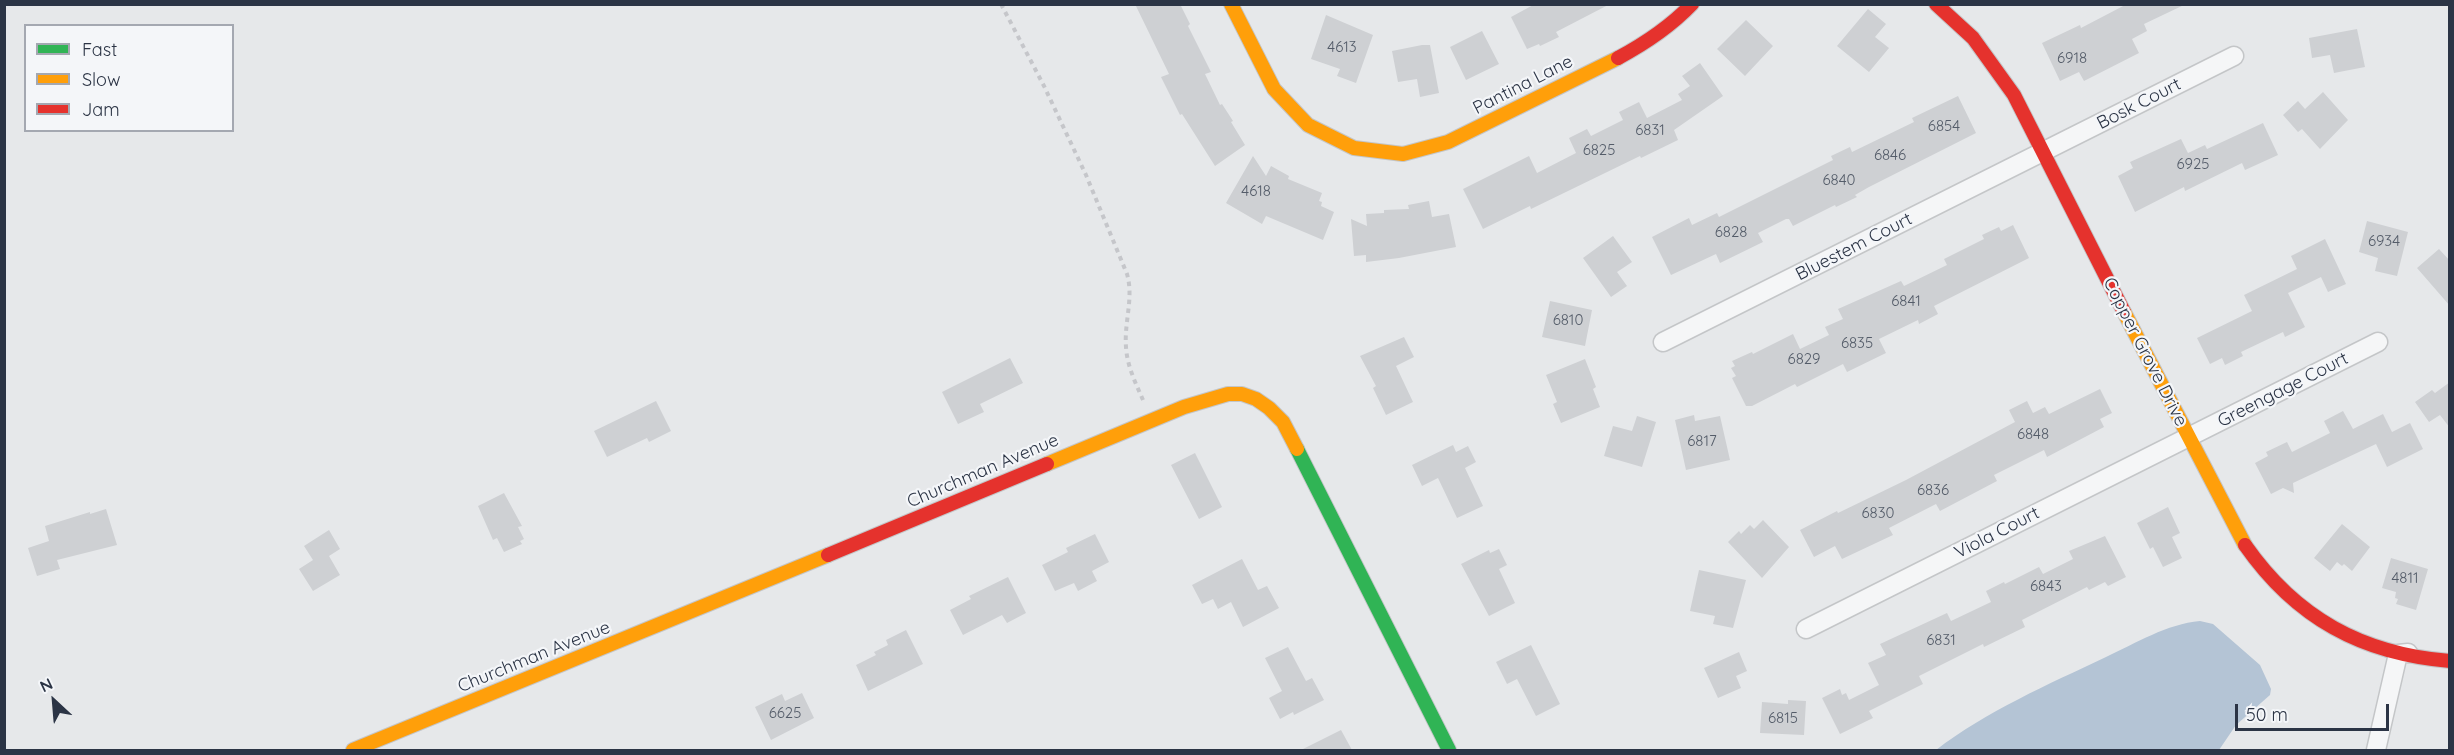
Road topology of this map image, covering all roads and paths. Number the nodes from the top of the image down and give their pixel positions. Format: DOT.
graph roads {
  1 [pos="1001,4"];
  2 [pos="1231,4"];
  3 [pos="1692,4"];
  4 [pos="1936,4"];
  5 [pos="2234,56"];
  6 [pos="2044,151"];
  7 [pos="1663,342"];
  8 [pos="2378,342"];
  9 [pos="1151,421"];
  10 [pos="2188,438"];
  11 [pos="1806,629"];
  12 [pos="2450,652"];
  13 [pos="2398,654"];
  14 [pos="2450,661"];
  15 [pos="353,750"];
  16 [pos="1449,750"];
  17 [pos="2376,750"];
  1 -- 9 [label="path"];
  2 -- 3 [label="street, Pantina Lane"];
  4 -- 6 [label="street, Copper Grove Drive"];
  5 -- 6 [label="street, Bosk Court"];
  6 -- 7 [label="street, Bluestem Court"];
  6 -- 10 [label="street, Copper Grove Drive"];
  8 -- 10 [label="street, Greengage Court"];
  9 -- 15 [label="street, Churchman Avenue"];
  9 -- 16 [label="street, Churchman Avenue"];
  10 -- 11 [label="street, Viola Court"];
  10 -- 13 [label="street, Copper Grove Drive"];
  12 -- 13 [label="street, Copper Grove Drive"];
  13 -- 14 [label="street, Copper Grove Drive"];
  13 -- 17 [label="street"];
}
